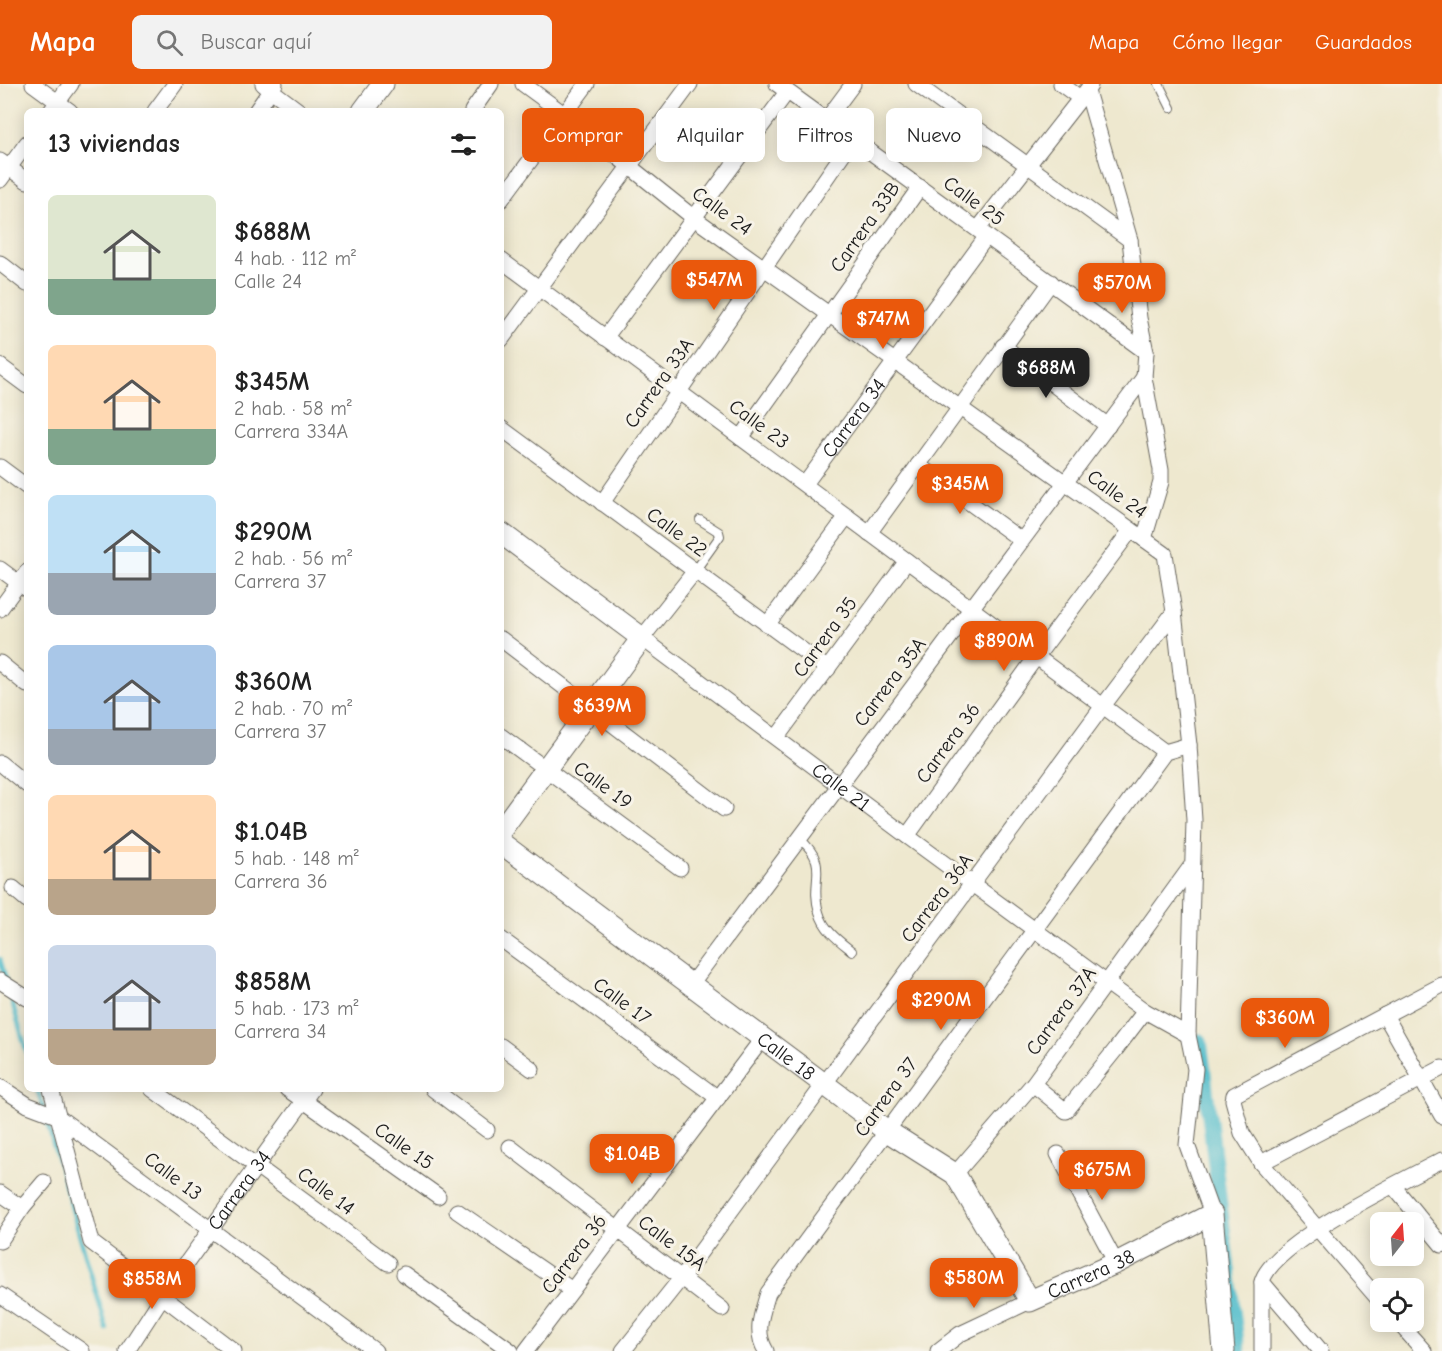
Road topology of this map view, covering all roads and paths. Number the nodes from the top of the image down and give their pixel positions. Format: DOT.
graph roads {
  1 [pos="33,84"];
  2 [pos="71,84"];
  3 [pos="175,84"];
  4 [pos="383,84"];
  5 [pos="491,84"];
  6 [pos="523,84"];
  7 [pos="587,84"];
  8 [pos="690,84"];
  9 [pos="853,84"];
  10 [pos="916,84"];
  11 [pos="1061,84"];
  12 [pos="1159,84"];
  13 [pos="270,86"];
  14 [pos="782,88"];
  15 [pos="1086,91"];
  16 [pos="59,108"];
  17 [pos="157,108"];
  18 [pos="257,108"];
  19 [pos="296,108"];
  20 [pos="365,108"];
  21 [pos="474,108"];
  22 [pos="556,108"];
  23 [pos="569,108"];
  24 [pos="811,108"];
  25 [pos="835,108"];
  26 [pos="1171,108"];
  27 [pos="24,146"];
  28 [pos="874,154"];
  29 [pos="529,162"];
  30 [pos="623,162"];
  31 [pos="837,162"];
  32 [pos="1027,165"];
  33 [pos="628,166"];
  34 [pos="3,169"];
  35 [pos="24,180"];
  36 [pos="920,187"];
  37 [pos="504,196"];
  38 [pos="694,218"];
  39 [pos="982,232"];
  40 [pos="1130,240"];
  41 [pos="504,262"];
  42 [pos="0,263"];
  43 [pos="764,268"];
  44 [pos="24,282"];
  45 [pos="1051,282"];
  46 [pos="538,288"];
  47 [pos="829,314"];
  48 [pos="504,336"];
  49 [pos="605,338"];
  50 [pos="1003,346"];
  51 [pos="1146,352"];
  52 [pos="895,361"];
  53 [pos="0,366"];
  54 [pos="1144,377"];
  55 [pos="24,384"];
  56 [pos="679,392"];
  57 [pos="959,407"];
  58 [pos="1108,426"];
  59 [pos="504,431"];
  60 [pos="741,438"];
  61 [pos="918,465"];
  62 [pos="0,467"];
  63 [pos="1065,483"];
  64 [pos="805,484"];
  65 [pos="24,486"];
  66 [pos="602,503"];
  67 [pos="847,516"];
  68 [pos="700,520"];
  69 [pos="869,533"];
  70 [pos="1138,534"];
  71 [pos="504,535"];
  72 [pos="1021,540"];
  73 [pos="907,561"];
  74 [pos="0,569"];
  75 [pos="695,571"];
  76 [pos="24,582"];
  77 [pos="0,609"];
  78 [pos="971,609"];
  79 [pos="1174,612"];
  80 [pos="767,625"];
  81 [pos="642,638"];
  82 [pos="504,641"];
  83 [pos="1036,657"];
  84 [pos="0,663"];
  85 [pos="828,669"];
  86 [pos="24,683"];
  87 [pos="1102,706"];
  88 [pos="591,707"];
  89 [pos="777,737"];
  90 [pos="504,738"];
  91 [pos="1189,745"];
  92 [pos="1164,752"];
  93 [pos="0,763"];
  94 [pos="546,769"];
  95 [pos="24,783"];
  96 [pos="840,784"];
  97 [pos="724,809"];
  98 [pos="504,826"];
  99 [pos="907,836"];
  100 [pos="800,838"];
  101 [pos="504,845"];
  102 [pos="1192,865"];
  103 [pos="680,868"];
  104 [pos="974,884"];
  105 [pos="13,888"];
  106 [pos="24,897"];
  107 [pos="1036,930"];
  108 [pos="504,941"];
  109 [pos="852,951"];
  110 [pos="1107,983"];
  111 [pos="691,984"];
  112 [pos="1442,985"];
  113 [pos="1144,1011"];
  114 [pos="1385,1015"];
  115 [pos="1188,1035"];
  116 [pos="763,1038"];
  117 [pos="504,1048"];
  118 [pos="1442,1068"];
  119 [pos="531,1069"];
  120 [pos="1421,1079"];
  121 [pos="824,1084"];
  122 [pos="1033,1084"];
  123 [pos="0,1087"];
  124 [pos="51,1092"];
  125 [pos="156,1092"];
  126 [pos="437,1092"];
  127 [pos="308,1095"];
  128 [pos="718,1098"];
  129 [pos="54,1115"];
  130 [pos="1442,1116"];
  131 [pos="487,1130"];
  132 [pos="887,1131"];
  133 [pos="510,1147"];
  134 [pos="1058,1154"];
  135 [pos="1442,1160"];
  136 [pos="1261,1163"];
  137 [pos="256,1165"];
  138 [pos="955,1174"];
  139 [pos="44,1182"];
  140 [pos="1393,1186"];
  141 [pos="0,1194"];
  142 [pos="438,1196"];
  143 [pos="22,1208"];
  144 [pos="457,1211"];
  145 [pos="1212,1214"];
  146 [pos="1316,1227"];
  147 [pos="619,1229"];
  148 [pos="210,1230"];
  149 [pos="0,1241"];
  150 [pos="1442,1245"];
  151 [pos="388,1263"];
  152 [pos="1116,1263"];
  153 [pos="404,1274"];
  154 [pos="682,1277"];
  155 [pos="1262,1282"];
  156 [pos="1370,1289"];
  157 [pos="573,1290"];
  158 [pos="0,1295"];
  159 [pos="162,1297"];
  160 [pos="1030,1301"];
  161 [pos="722,1308"];
  162 [pos="1407,1332"];
  163 [pos="82,1351"];
  164 [pos="128,1351"];
  165 [pos="234,1351"];
  166 [pos="375,1351"];
  167 [pos="511,1351"];
  168 [pos="526,1351"];
  169 [pos="623,1351"];
  170 [pos="766,1351"];
  171 [pos="938,1351"];
  172 [pos="1224,1351"];
  173 [pos="1262,1351"];
  174 [pos="1321,1351"];
  175 [pos="1424,1351"];
  1 -- 16 [label="street"];
  2 -- 16 [label="street"];
  3 -- 17 [label="street"];
  4 -- 20 [label="street"];
  5 -- 21 [label="street"];
  6 -- 22 [label="street, Calle 24"];
  7 -- 23 [label="street"];
  8 -- 33 [label="street"];
  9 -- 25 [label="street"];
  10 -- 32 [label="street"];
  11 -- 15 [label="street"];
  12 -- 26 [label="lane"];
  13 -- 18 [label="street"];
  13 -- 19 [label="street"];
  14 -- 24 [label="street, Calle 25"];
  14 -- 38 [label="street"];
  15 -- 32 [label="street, Carrera 34"];
  15 -- 40 [label="street"];
  27 -- 34 [label="street"];
  28 -- 36 [label="street, Calle 25"];
  29 -- 37 [label="street"];
  30 -- 33 [label="street, Calle 24"];
  31 -- 43 [label="street, Carrera 33A"];
  32 -- 39 [label="street, Carrera 34"];
  32 -- 40 [label="street"];
  33 -- 38 [label="street, Calle 24"];
  33 -- 46 [label="street"];
  34 -- 35 [label="street"];
  36 -- 39 [label="street, Calle 25"];
  36 -- 47 [label="street, Carrera 33B"];
  38 -- 43 [label="street, Calle 24"];
  38 -- 49 [label="street"];
  39 -- 45 [label="street, Calle 25"];
  39 -- 52 [label="street, Carrera 34"];
  40 -- 51 [label="street"];
  41 -- 46 [label="street, Calle 23"];
  42 -- 44 [label="street"];
  43 -- 47 [label="street, Calle 24"];
  43 -- 56 [label="street, Carrera 33A"];
  45 -- 50 [label="street"];
  45 -- 51 [label="street, Calle 25"];
  46 -- 48 [label="street"];
  46 -- 49 [label="street, Calle 23"];
  47 -- 52 [label="street, Calle 24"];
  47 -- 60 [label="street, Carrera 33B"];
  49 -- 56 [label="street, Calle 23"];
  50 -- 57 [label="street"];
  50 -- 58 [label="street"];
  51 -- 54 [label="street"];
  52 -- 57 [label="street, Calle 24"];
  52 -- 64 [label="street, Carrera 34"];
  53 -- 55 [label="street"];
  54 -- 58 [label="street, Carrera 35A"];
  54 -- 70 [label="street"];
  56 -- 60 [label="street, Calle 23"];
  56 -- 66 [label="street, Carrera 33A"];
  57 -- 61 [label="street"];
  57 -- 63 [label="street, Calle 24"];
  58 -- 63 [label="street, Carrera 35A"];
  59 -- 66 [label="street, Calle 22"];
  60 -- 64 [label="street, Calle 23"];
  61 -- 69 [label="street"];
  61 -- 72 [label="street"];
  62 -- 65 [label="street"];
  63 -- 70 [label="street, Calle 24"];
  63 -- 72 [label="street, Carrera 35A"];
  64 -- 67 [label="street, Calle 23"];
  66 -- 75 [label="street, Calle 22"];
  67 -- 69 [label="street, Calle 23"];
  67 -- 80 [label="street"];
  68 -- 75 [label="lane"];
  69 -- 73 [label="street, Calle 23"];
  70 -- 79 [label="street, Calle 24"];
  70 -- 83 [label="street, Carrera 36"];
  71 -- 81 [label="street, Calle 21"];
  72 -- 78 [label="street, Carrera 35A"];
  73 -- 78 [label="street, Calle 23"];
  73 -- 85 [label="street, Carrera 35"];
  74 -- 76 [label="street"];
  75 -- 80 [label="street, Calle 22"];
  75 -- 81 [label="street"];
  76 -- 77 [label="street"];
  78 -- 83 [label="street, Calle 23"];
  78 -- 96 [label="street, Carrera 35A"];
  79 -- 87 [label="street, Carrera 36A"];
  79 -- 91 [label="street"];
  80 -- 85 [label="street, Calle 22"];
  81 -- 88 [label="street"];
  81 -- 89 [label="street, Calle 21"];
  82 -- 88 [label="street"];
  83 -- 87 [label="street, Calle 23"];
  83 -- 99 [label="street, Carrera 36"];
  84 -- 86 [label="street"];
  85 -- 89 [label="street, Carrera 35"];
  87 -- 92 [label="street, Calle 23"];
  87 -- 104 [label="street, Carrera 36A"];
  88 -- 94 [label="street"];
  88 -- 97 [label="street"];
  89 -- 96 [label="street, Calle 21"];
  90 -- 94 [label="street, Calle 19"];
  91 -- 92 [label="street"];
  91 -- 102 [label="street"];
  92 -- 107 [label="street, Carrera 37"];
  93 -- 95 [label="street"];
  94 -- 98 [label="street"];
  94 -- 103 [label="street, Calle 19"];
  96 -- 99 [label="street, Calle 21"];
  96 -- 100 [label="street, Carrera 35A"];
  99 -- 104 [label="street, Calle 21"];
  100 -- 109 [label="lane"];
  100 -- 111 [label="street, Carrera 35A"];
  101 -- 111 [label="street, Calle 18"];
  102 -- 110 [label="street, Carrera 37A"];
  102 -- 115 [label="street"];
  104 -- 107 [label="street, Calle 21"];
  104 -- 121 [label="street, Carrera 36A"];
  105 -- 106 [label="street"];
  107 -- 110 [label="street, Calle 21"];
  107 -- 132 [label="street, Carrera 37"];
  108 -- 128 [label="street, Calle 17"];
  110 -- 113 [label="street, Calle 21"];
  110 -- 122 [label="street, Carrera 37A"];
  111 -- 116 [label="street, Calle 18"];
  112 -- 114 [label="street"];
  113 -- 115 [label="street, Calle 21"];
  113 -- 122 [label="street"];
  114 -- 120 [label="street"];
  114 -- 136 [label="street"];
  115 -- 145 [label="street"];
  116 -- 121 [label="street, Calle 18"];
  116 -- 128 [label="street, Carrera 36"];
  117 -- 119 [label="street"];
  118 -- 120 [label="street"];
  120 -- 130 [label="street"];
  120 -- 136 [label="street"];
  121 -- 132 [label="street, Calle 18"];
  121 -- 154 [label="street, Carrera 36A"];
  122 -- 138 [label="street, Carrera 37A"];
  123 -- 129 [label="street, Calle 13"];
  124 -- 129 [label="street"];
  125 -- 137 [label="street, Calle 14"];
  126 -- 131 [label="street"];
  127 -- 137 [label="street, Carrera 34"];
  127 -- 142 [label="street, Calle 15"];
  128 -- 147 [label="street, Carrera 36"];
  129 -- 148 [label="street, Calle 13"];
  129 -- 159 [label="street"];
  132 -- 138 [label="street, Calle 18"];
  132 -- 170 [label="street, Carrera 37"];
  133 -- 147 [label="street, Calle 15A"];
  134 -- 152 [label="street"];
  135 -- 140 [label="street"];
  136 -- 146 [label="street"];
  137 -- 148 [label="street, Carrera 34"];
  137 -- 151 [label="street, Calle 14"];
  138 -- 160 [label="street, Calle 18"];
  139 -- 143 [label="street"];
  140 -- 146 [label="street"];
  140 -- 150 [label="street"];
  141 -- 143 [label="street"];
  143 -- 149 [label="street"];
  144 -- 157 [label="street"];
  145 -- 152 [label="street, Carrera 38"];
  145 -- 172 [label="street"];
  146 -- 155 [label="street"];
  146 -- 156 [label="street"];
  147 -- 154 [label="street, Calle 15A"];
  147 -- 157 [label="street, Carrera 36"];
  148 -- 159 [label="street, Carrera 34"];
  148 -- 166 [label="street, Calle 13"];
  152 -- 160 [label="street, Carrera 38"];
  153 -- 167 [label="street"];
  154 -- 161 [label="street, Calle 15A"];
  154 -- 169 [label="street, Carrera 36A"];
  155 -- 173 [label="street"];
  155 -- 174 [label="street"];
  157 -- 168 [label="street, Carrera 36"];
  158 -- 163 [label="street"];
  159 -- 164 [label="street, Carrera 34"];
  159 -- 165 [label="street"];
  160 -- 171 [label="street, Carrera 38"];
  162 -- 175 [label="street"];
}
